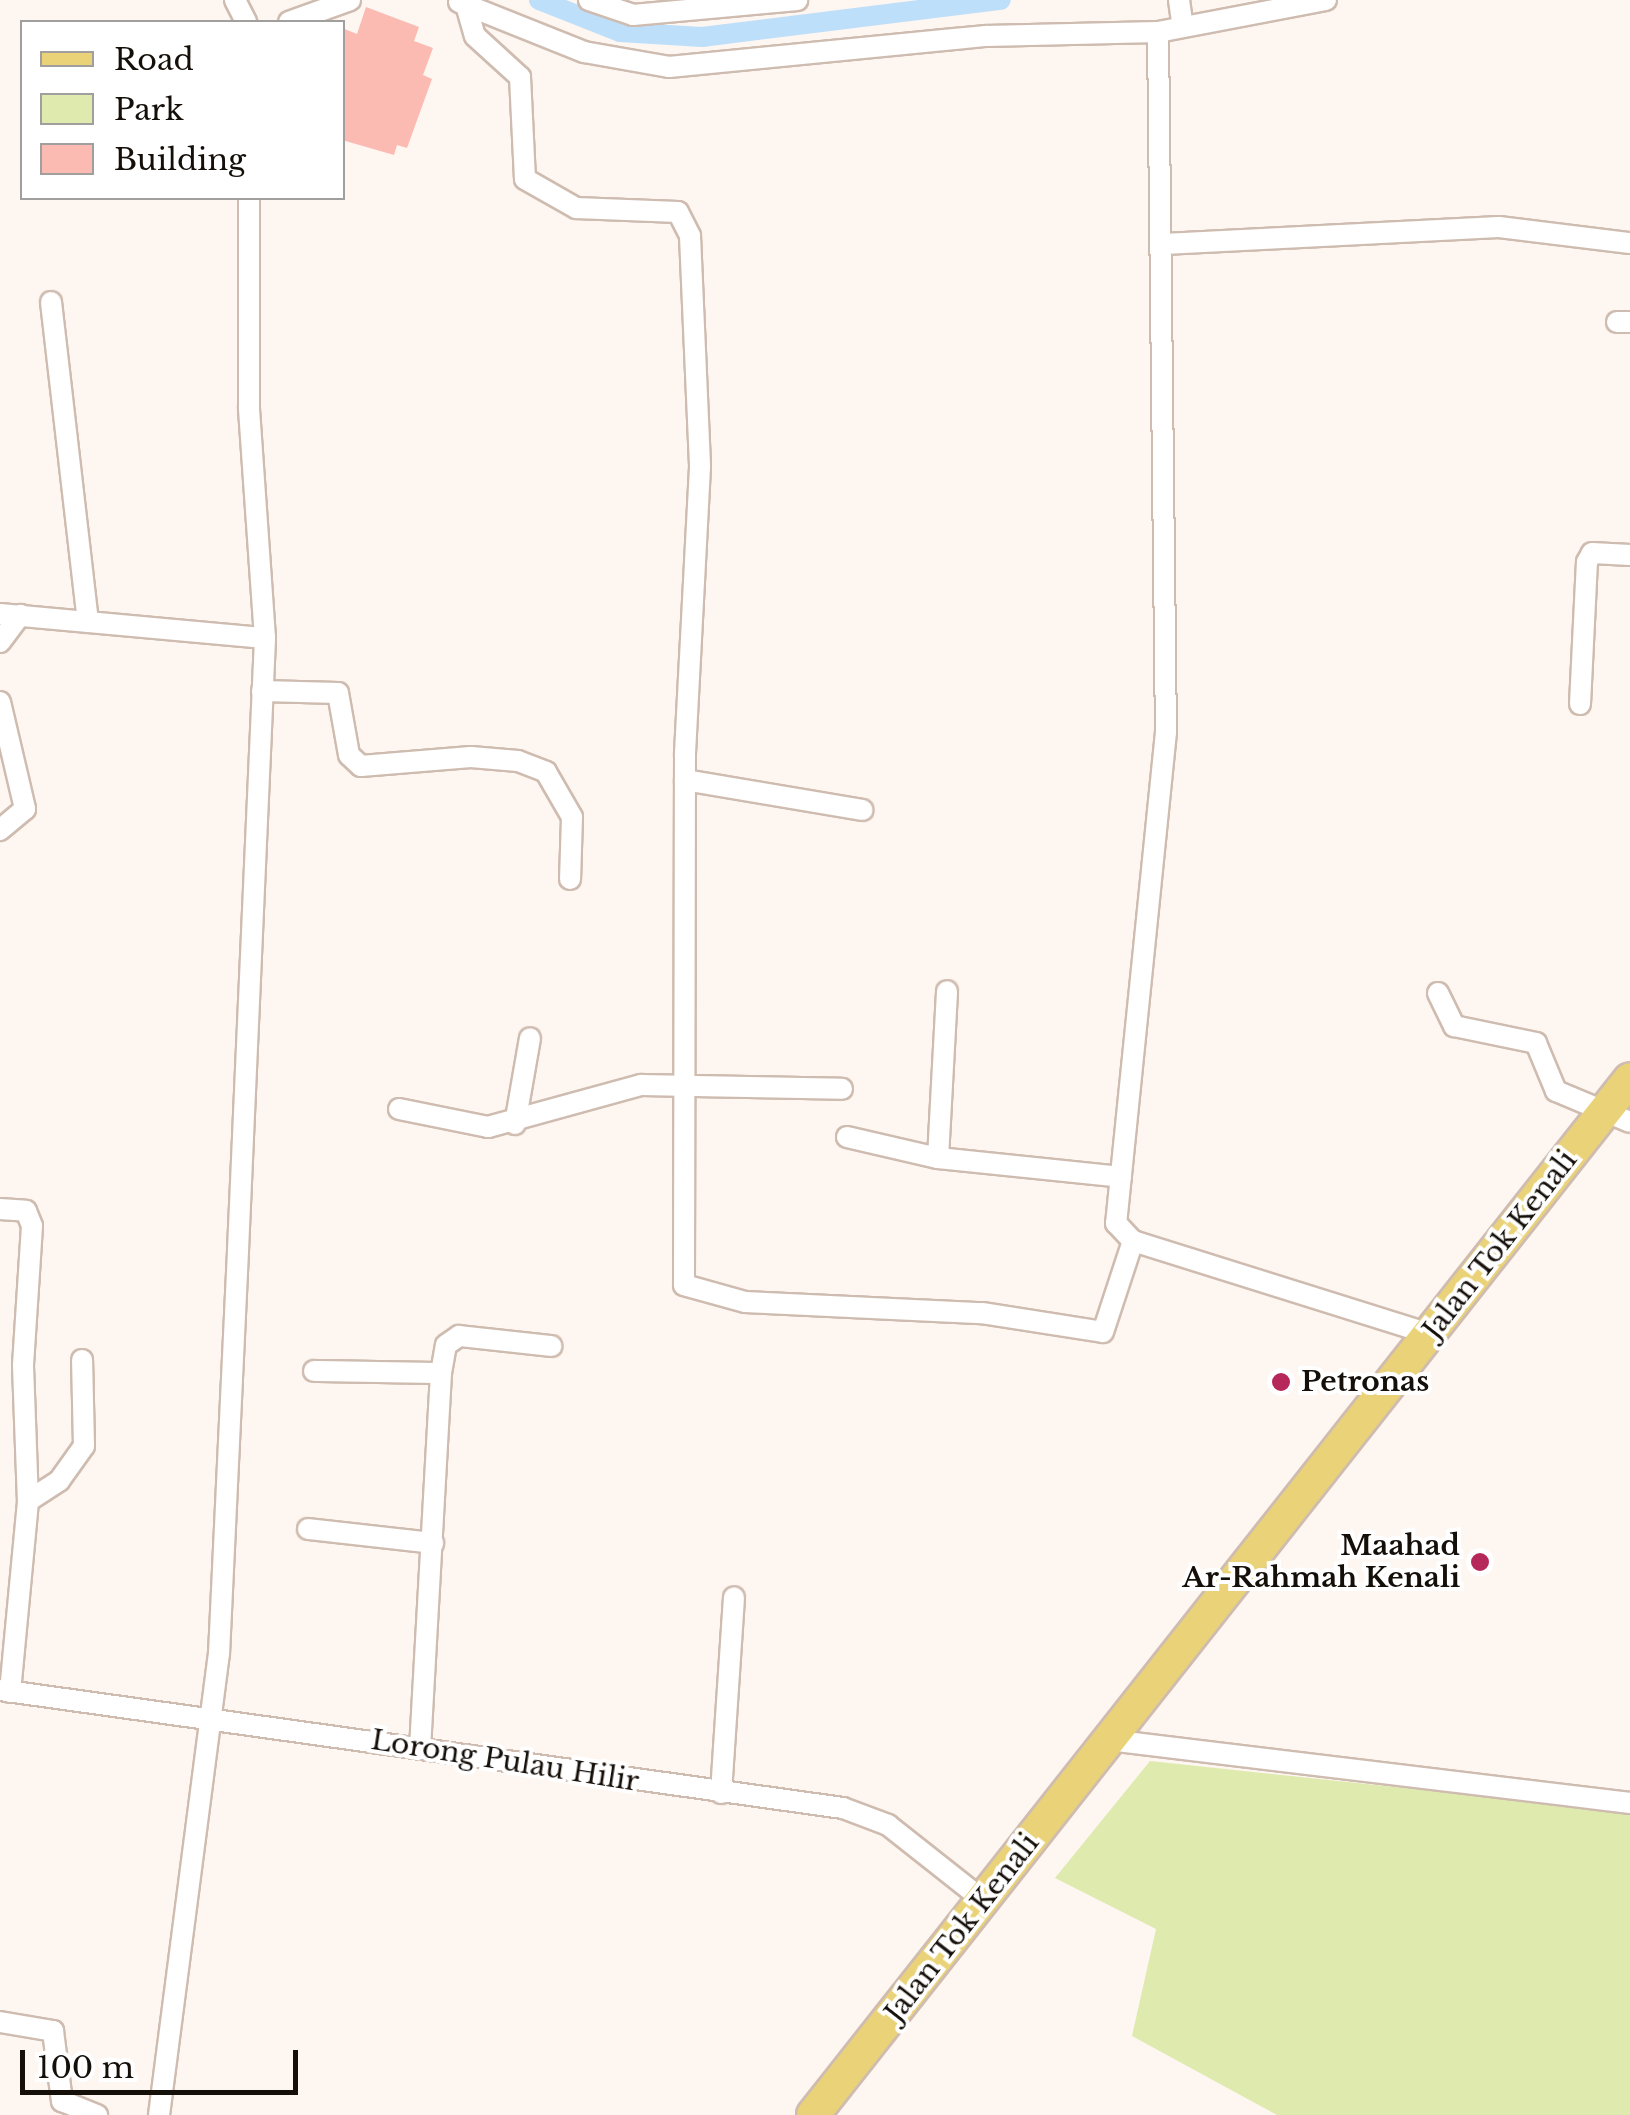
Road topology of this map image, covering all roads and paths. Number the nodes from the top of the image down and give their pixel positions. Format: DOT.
graph roads {
  1 [pos="350,0"];
  2 [pos="589,0"];
  3 [pos="797,0"];
  4 [pos="1179,0"];
  5 [pos="1326,0"];
  6 [pos="461,2"];
  7 [pos="295,20"];
  8 [pos="1183,27"];
  9 [pos="1158,32"];
  10 [pos="249,200"];
  11 [pos="1630,243"];
  12 [pos="1164,244"];
  13 [pos="52,302"];
  14 [pos="1630,555"];
  15 [pos="10,615"];
  16 [pos="88,622"];
  17 [pos="265,638"];
  18 [pos="0,642"];
  19 [pos="262,691"];
  20 [pos="0,702"];
  21 [pos="1580,704"];
  22 [pos="685,780"];
  23 [pos="862,810"];
  24 [pos="0,830"];
  25 [pos="570,878"];
  26 [pos="947,991"];
  27 [pos="1438,992"];
  28 [pos="530,1038"];
  29 [pos="1630,1079"];
  30 [pos="684,1083"];
  31 [pos="842,1089"];
  32 [pos="399,1110"];
  33 [pos="1616,1119"];
  34 [pos="515,1124"];
  35 [pos="848,1137"];
  36 [pos="938,1158"];
  37 [pos="1121,1177"];
  38 [pos="0,1209"];
  39 [pos="1133,1241"];
  40 [pos="1430,1334"];
  41 [pos="552,1346"];
  42 [pos="82,1360"];
  43 [pos="314,1371"];
  44 [pos="440,1373"];
  45 [pos="28,1501"];
  46 [pos="308,1528"];
  47 [pos="434,1542"];
  48 [pos="734,1597"];
  49 [pos="5,1691"];
  50 [pos="210,1726"];
  51 [pos="1109,1740"];
  52 [pos="420,1744"];
  53 [pos="721,1793"];
  54 [pos="1630,1803"];
  55 [pos="983,1900"];
  56 [pos="0,2022"];
  57 [pos="823,2112"];
  58 [pos="97,2115"];
  59 [pos="159,2115"];
  1 -- 7 [label="street"];
  2 -- 3 [label="street"];
  4 -- 8 [label="street"];
  5 -- 8 [label="street"];
  6 -- 9 [label="street"];
  6 -- 22 [label="street"];
  8 -- 9 [label="street"];
  9 -- 12 [label="street"];
  10 -- 17 [label="street"];
  11 -- 12 [label="street"];
  12 -- 37 [label="street"];
  13 -- 16 [label="street"];
  14 -- 21 [label="street"];
  15 -- 16 [label="street"];
  15 -- 18 [label="street"];
  16 -- 17 [label="street"];
  17 -- 19 [label="street"];
  19 -- 25 [label="street"];
  19 -- 50 [label="street"];
  20 -- 24 [label="street"];
  22 -- 23 [label="street"];
  22 -- 30 [label="street"];
  26 -- 36 [label="street"];
  27 -- 33 [label="street"];
  28 -- 34 [label="street"];
  29 -- 33 [label="main road, Jalan Tok Kenali"];
  30 -- 31 [label="street"];
  30 -- 34 [label="street"];
  30 -- 39 [label="street"];
  32 -- 34 [label="street"];
  33 -- 40 [label="main road, Jalan Tok Kenali"];
  35 -- 36 [label="street"];
  36 -- 37 [label="street"];
  37 -- 39 [label="street"];
  38 -- 45 [label="street"];
  39 -- 40 [label="street"];
  40 -- 51 [label="main road, Jalan Tok Kenali"];
  41 -- 44 [label="street"];
  42 -- 45 [label="street"];
  43 -- 44 [label="street"];
  44 -- 47 [label="street"];
  45 -- 49 [label="street"];
  46 -- 47 [label="street"];
  47 -- 52 [label="street"];
  48 -- 53 [label="street"];
  49 -- 50 [label="street, Lorong Pulau Hilir"];
  50 -- 52 [label="street, Lorong Pulau Hilir"];
  50 -- 59 [label="street"];
  51 -- 54 [label="street"];
  51 -- 55 [label="main road, Jalan Tok Kenali"];
  52 -- 53 [label="street, Lorong Pulau Hilir"];
  53 -- 55 [label="street, Lorong Pulau Hilir"];
  55 -- 57 [label="main road, Jalan Tok Kenali"];
  56 -- 58 [label="street"];
}
